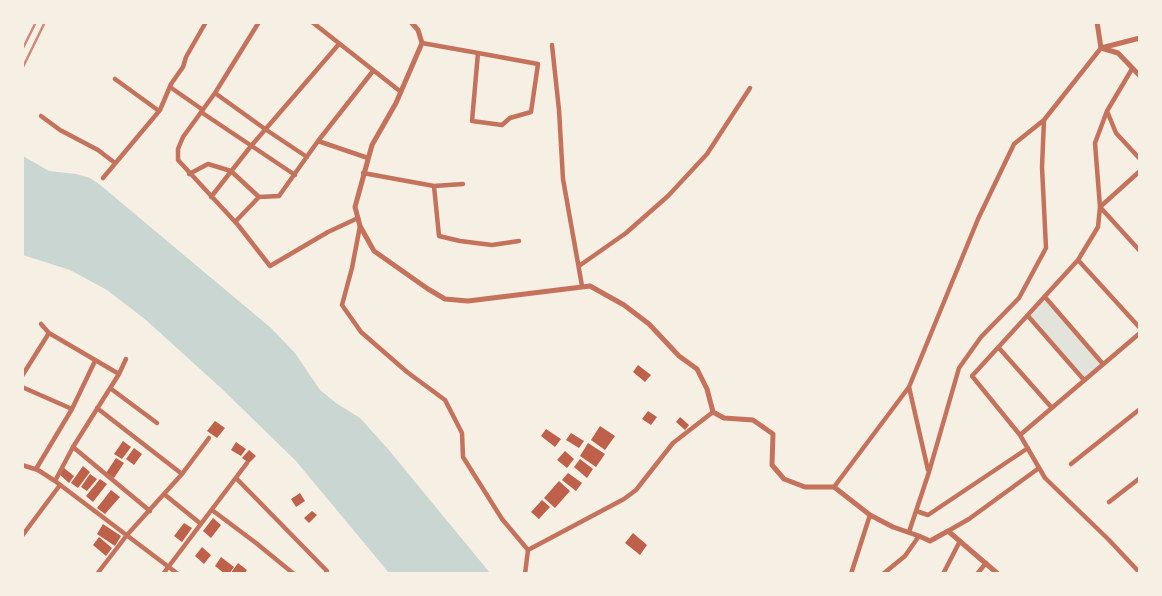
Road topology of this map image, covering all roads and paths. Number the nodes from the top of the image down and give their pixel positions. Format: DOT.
graph roads {
  1 [pos="206,22"];
  2 [pos="259,22"];
  3 [pos="312,22"];
  4 [pos="411,22"];
  5 [pos="1097,22"];
  6 [pos="1140,38"];
  7 [pos="339,44"];
  8 [pos="422,44"];
  9 [pos="552,45"];
  10 [pos="1101,48"];
  11 [pos="478,53"];
  12 [pos="1132,69"];
  13 [pos="373,71"];
  14 [pos="1140,76"];
  15 [pos="115,79"];
  16 [pos="170,87"];
  17 [pos="750,88"];
  18 [pos="401,92"];
  19 [pos="215,93"];
  20 [pos="202,111"];
  21 [pos="1107,111"];
  22 [pos="159,112"];
  23 [pos="41,116"];
  24 [pos="1044,120"];
  25 [pos="265,129"];
  26 [pos="318,141"];
  27 [pos="251,146"];
  28 [pos="308,157"];
  29 [pos="368,158"];
  30 [pos="1140,159"];
  31 [pos="115,163"];
  32 [pos="231,171"];
  33 [pos="1140,171"];
  34 [pos="364,173"];
  35 [pos="189,174"];
  36 [pos="295,175"];
  37 [pos="103,178"];
  38 [pos="463,184"];
  39 [pos="434,186"];
  40 [pos="211,197"];
  41 [pos="259,197"];
  42 [pos="1100,207"];
  43 [pos="358,218"];
  44 [pos="235,222"];
  45 [pos="360,226"];
  46 [pos="519,242"];
  47 [pos="1137,245"];
  48 [pos="1140,251"];
  49 [pos="1078,260"];
  50 [pos="579,266"];
  51 [pos="582,286"];
  52 [pos="1045,297"];
  53 [pos="1028,316"];
  54 [pos="41,324"];
  55 [pos="1140,328"];
  56 [pos="49,333"];
  57 [pos="1140,333"];
  58 [pos="998,348"];
  59 [pos="126,359"];
  60 [pos="95,361"];
  61 [pos="1103,364"];
  62 [pos="119,374"];
  63 [pos="22,376"];
  64 [pos="1084,380"];
  65 [pos="22,387"];
  66 [pos="909,387"];
  67 [pos="110,388"];
  68 [pos="98,408"];
  69 [pos="1052,408"];
  70 [pos="72,409"];
  71 [pos="1140,409"];
  72 [pos="713,412"];
  73 [pos="156,424"];
  74 [pos="1020,435"];
  75 [pos="209,438"];
  76 [pos="73,447"];
  77 [pos="1028,448"];
  78 [pos="247,463"];
  79 [pos="1071,464"];
  80 [pos="22,465"];
  81 [pos="1040,468"];
  82 [pos="36,469"];
  83 [pos="929,472"];
  84 [pos="182,474"];
  85 [pos="236,478"];
  86 [pos="1139,480"];
  87 [pos="55,481"];
  88 [pos="60,485"];
  89 [pos="834,487"];
  90 [pos="164,494"];
  91 [pos="1109,502"];
  92 [pos="212,510"];
  93 [pos="150,511"];
  94 [pos="916,511"];
  95 [pos="870,515"];
  96 [pos="201,524"];
  97 [pos="948,531"];
  98 [pos="909,532"];
  99 [pos="127,535"];
  100 [pos="22,536"];
  101 [pos="920,536"];
  102 [pos="960,541"];
  103 [pos="528,550"];
  104 [pos="986,563"];
  105 [pos="169,567"];
  106 [pos="1140,573"];
  107 [pos="97,574"];
  108 [pos="164,574"];
  109 [pos="178,574"];
  110 [pos="294,574"];
  111 [pos="325,574"];
  112 [pos="525,574"];
  113 [pos="851,574"];
  114 [pos="883,574"];
  115 [pos="943,574"];
  116 [pos="978,574"];
  117 [pos="998,574"];
  1 -- 16 [label="street"];
  2 -- 19 [label="street"];
  3 -- 7 [label="street"];
  4 -- 8 [label="street"];
  5 -- 10 [label="street"];
  6 -- 10 [label="street"];
  7 -- 13 [label="street"];
  7 -- 25 [label="street"];
  8 -- 11 [label="street"];
  8 -- 18 [label="street"];
  9 -- 50 [label="street"];
  10 -- 12 [label="street"];
  10 -- 24 [label="street"];
  11 -- 11 [label="street"];
  12 -- 14 [label="street"];
  12 -- 21 [label="street"];
  13 -- 18 [label="street"];
  13 -- 26 [label="street"];
  15 -- 22 [label="street"];
  16 -- 20 [label="street"];
  16 -- 22 [label="street"];
  17 -- 50 [label="street"];
  18 -- 29 [label="street"];
  19 -- 20 [label="street"];
  19 -- 25 [label="street"];
  20 -- 27 [label="street"];
  20 -- 35 [label="street"];
  21 -- 30 [label="street"];
  21 -- 42 [label="street"];
  22 -- 31 [label="street"];
  23 -- 31 [label="street"];
  24 -- 66 [label="street"];
  24 -- 83 [label="street"];
  25 -- 27 [label="street"];
  25 -- 28 [label="street"];
  26 -- 28 [label="street"];
  26 -- 29 [label="street"];
  27 -- 32 [label="street"];
  27 -- 36 [label="street"];
  28 -- 36 [label="street"];
  29 -- 34 [label="street"];
  31 -- 37 [label="street"];
  32 -- 35 [label="street"];
  32 -- 40 [label="street"];
  32 -- 41 [label="street"];
  33 -- 42 [label="street"];
  34 -- 39 [label="street"];
  34 -- 43 [label="street"];
  35 -- 40 [label="street"];
  36 -- 41 [label="street"];
  38 -- 39 [label="street"];
  39 -- 46 [label="street"];
  40 -- 44 [label="street"];
  41 -- 44 [label="street"];
  42 -- 47 [label="street"];
  42 -- 49 [label="street"];
  43 -- 44 [label="street"];
  43 -- 45 [label="street"];
  45 -- 51 [label="street"];
  45 -- 103 [label="street"];
  47 -- 48 [label="street"];
  49 -- 52 [label="street"];
  49 -- 55 [label="street"];
  50 -- 51 [label="street"];
  51 -- 72 [label="street"];
  52 -- 53 [label="street"];
  52 -- 61 [label="street"];
  53 -- 58 [label="street"];
  53 -- 64 [label="street"];
  54 -- 56 [label="street"];
  56 -- 60 [label="street"];
  56 -- 63 [label="street"];
  57 -- 61 [label="street"];
  58 -- 69 [label="street"];
  58 -- 74 [label="street"];
  59 -- 62 [label="street"];
  60 -- 62 [label="street"];
  60 -- 70 [label="street"];
  61 -- 64 [label="street"];
  62 -- 67 [label="street"];
  64 -- 69 [label="street"];
  65 -- 70 [label="street"];
  66 -- 83 [label="street"];
  66 -- 89 [label="street"];
  67 -- 68 [label="street"];
  67 -- 73 [label="street"];
  68 -- 76 [label="street"];
  68 -- 84 [label="street"];
  69 -- 74 [label="street"];
  70 -- 82 [label="street"];
  71 -- 79 [label="street"];
  72 -- 89 [label="street"];
  72 -- 103 [label="street"];
  74 -- 77 [label="street"];
  75 -- 84 [label="street"];
  76 -- 87 [label="street"];
  76 -- 93 [label="street"];
  77 -- 81 [label="street"];
  77 -- 94 [label="street"];
  78 -- 85 [label="street"];
  80 -- 82 [label="street"];
  81 -- 97 [label="street"];
  81 -- 106 [label="street"];
  82 -- 87 [label="street"];
  83 -- 94 [label="street"];
  84 -- 90 [label="street"];
  85 -- 92 [label="street"];
  85 -- 111 [label="street"];
  86 -- 91 [label="street"];
  87 -- 88 [label="street"];
  88 -- 99 [label="street"];
  88 -- 100 [label="street"];
  89 -- 95 [label="street"];
  90 -- 93 [label="street"];
  90 -- 96 [label="street"];
  92 -- 96 [label="street"];
  92 -- 110 [label="street"];
  93 -- 99 [label="street"];
  94 -- 98 [label="street"];
  95 -- 98 [label="street"];
  95 -- 113 [label="street"];
  96 -- 105 [label="street"];
  97 -- 101 [label="street"];
  97 -- 102 [label="street"];
  98 -- 101 [label="street"];
  99 -- 105 [label="street"];
  99 -- 107 [label="street"];
  101 -- 114 [label="street"];
  102 -- 104 [label="street"];
  102 -- 115 [label="street"];
  103 -- 112 [label="street"];
  104 -- 116 [label="street"];
  104 -- 117 [label="street"];
  105 -- 108 [label="street"];
  105 -- 109 [label="street"];
}
